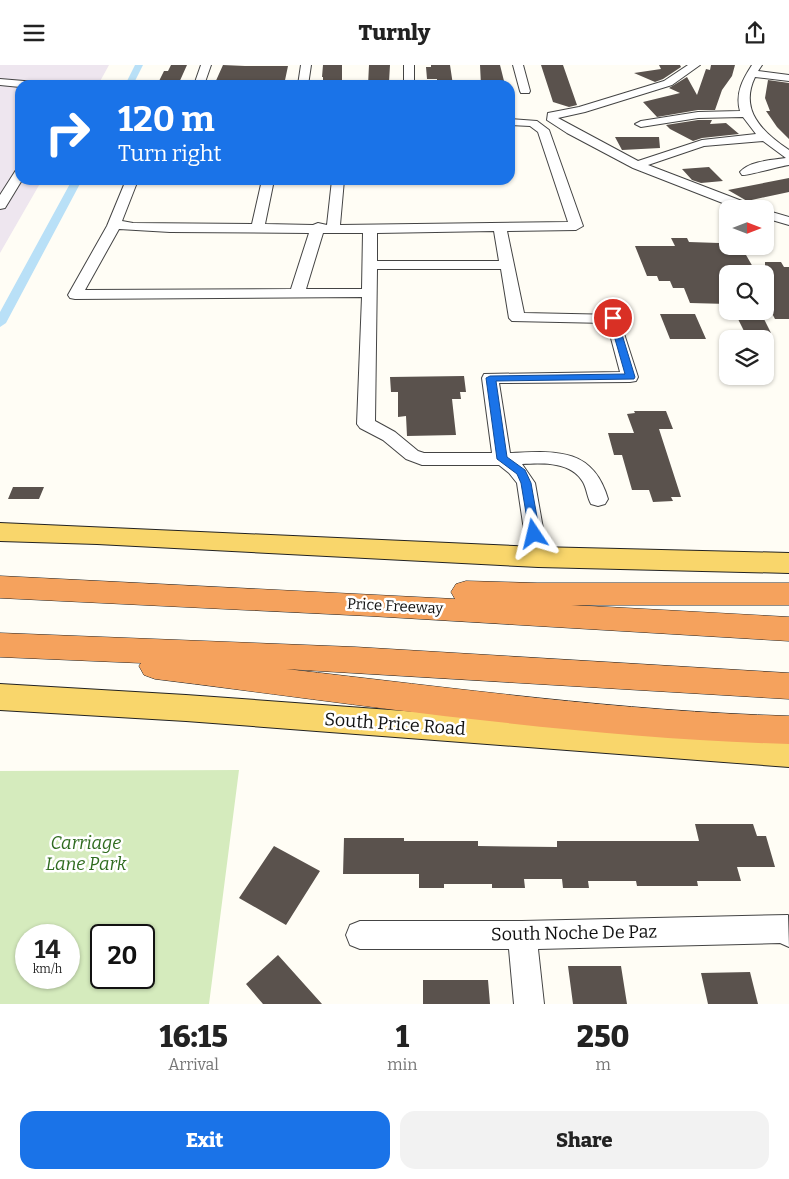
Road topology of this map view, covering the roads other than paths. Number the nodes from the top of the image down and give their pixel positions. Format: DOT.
graph roads {
  1 [pos="206,65"];
  2 [pos="306,65"];
  3 [pos="409,65"];
  4 [pos="518,65"];
  5 [pos="695,65"];
  6 [pos="754,69"];
  7 [pos="789,78"];
  8 [pos="200,80"];
  9 [pos="304,80"];
  10 [pos="409,80"];
  11 [pos="0,82"];
  12 [pos="15,83"];
  13 [pos="525,91"];
  14 [pos="747,114"];
  15 [pos="515,122"];
  16 [pos="641,124"];
  17 [pos="766,137"];
  18 [pos="789,155"];
  19 [pos="789,161"];
  20 [pos="637,165"];
  21 [pos="746,171"];
  22 [pos="15,181"];
  23 [pos="130,185"];
  24 [pos="267,185"];
  25 [pos="337,185"];
  26 [pos="727,200"];
  27 [pos="0,205"];
  28 [pos="774,217"];
  29 [pos="789,221"];
  30 [pos="114,224"];
  31 [pos="258,227"];
  32 [pos="318,227"];
  33 [pos="500,227"];
  34 [pos="333,228"];
  35 [pos="370,229"];
  36 [pos="370,265"];
  37 [pos="507,265"];
  38 [pos="369,293"];
  39 [pos="297,294"];
  40 [pos="502,459"];
  41 [pos="598,499"];
  42 [pos="0,532"];
  43 [pos="538,557"];
  44 [pos="789,563"];
  45 [pos="0,587"];
  46 [pos="90,591"];
  47 [pos="789,594"];
  48 [pos="789,629"];
  49 [pos="11,645"];
  50 [pos="789,686"];
  51 [pos="0,697"];
  52 [pos="789,730"];
  53 [pos="789,753"];
  54 [pos="788,931"];
  55 [pos="360,935"];
  56 [pos="522,935"];
  57 [pos="529,1004"];
  1 -- 8 [label="street"];
  2 -- 9 [label="street"];
  3 -- 10 [label="street"];
  4 -- 13 [label="street"];
  5 -- 20 [label="street"];
  6 -- 7 [label="street"];
  6 -- 14 [label="street"];
  11 -- 12 [label="street"];
  14 -- 16 [label="street"];
  14 -- 17 [label="street"];
  15 -- 33 [label="street"];
  17 -- 18 [label="street"];
  17 -- 20 [label="street"];
  19 -- 21 [label="street"];
  20 -- 26 [label="street"];
  22 -- 27 [label="street"];
  23 -- 30 [label="street"];
  24 -- 31 [label="street"];
  25 -- 34 [label="street"];
  28 -- 29 [label="street"];
  30 -- 31 [label="street"];
  30 -- 39 [label="street"];
  31 -- 32 [label="street"];
  32 -- 34 [label="street"];
  32 -- 39 [label="street"];
  33 -- 35 [label="street"];
  33 -- 37 [label="street"];
  34 -- 35 [label="street"];
  35 -- 36 [label="street"];
  36 -- 37 [label="street"];
  36 -- 38 [label="street"];
  37 -- 40 [label="street"];
  38 -- 39 [label="street"];
  38 -- 40 [label="street"];
  40 -- 41 [label="street"];
  40 -- 43 [label="street"];
  42 -- 43 [label="main road"];
  43 -- 44 [label="main road"];
  45 -- 46 [label="highway, Price Freeway"];
  46 -- 47 [label="highway"];
  46 -- 48 [label="highway, Price Freeway"];
  49 -- 50 [label="highway"];
  49 -- 52 [label="highway"];
  51 -- 53 [label="main road, South Price Road"];
  54 -- 56 [label="street, South Noche De Paz"];
  55 -- 56 [label="street, South Noche De Paz"];
  56 -- 57 [label="street"];
}
